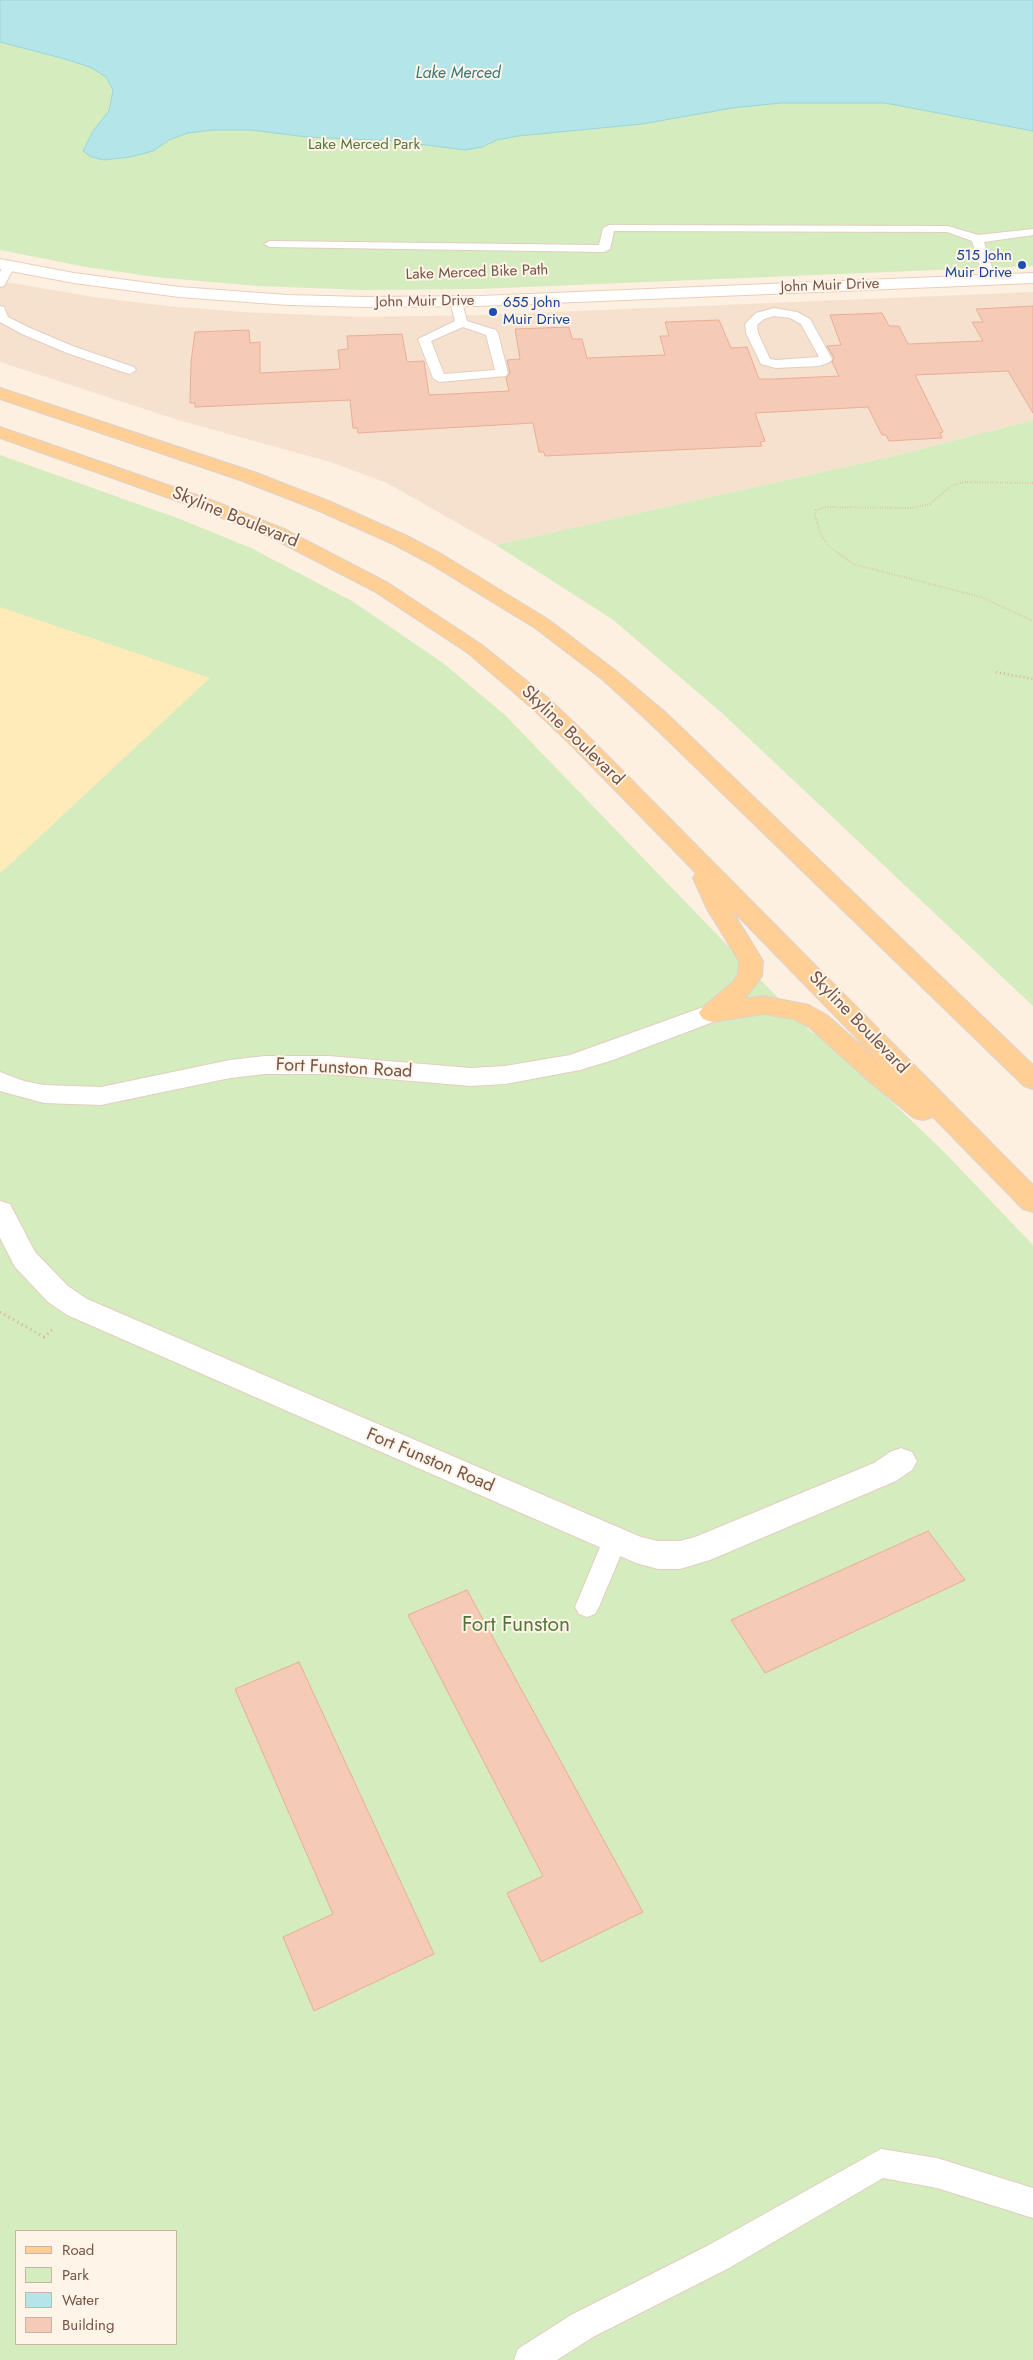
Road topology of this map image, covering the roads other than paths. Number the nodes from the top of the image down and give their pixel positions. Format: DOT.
graph roads {
  1 [pos="1033,232"];
  2 [pos="977,239"];
  3 [pos="270,244"];
  4 [pos="4,265"];
  5 [pos="1033,278"];
  6 [pos="990,280"];
  7 [pos="0,283"];
  8 [pos="765,289"];
  9 [pos="456,302"];
  10 [pos="0,310"];
  11 [pos="774,312"];
  12 [pos="462,323"];
  13 [pos="130,370"];
  14 [pos="0,393"];
  15 [pos="0,432"];
  16 [pos="696,859"];
  17 [pos="712,1013"];
  18 [pos="1033,1080"];
  19 [pos="0,1081"];
  20 [pos="1028,1197"];
  21 [pos="0,1211"];
  22 [pos="901,1460"];
  23 [pos="615,1540"];
  24 [pos="586,1607"];
  25 [pos="1033,2203"];
  26 [pos="529,2360"];
  1 -- 2 [label="lane"];
  2 -- 3 [label="lane"];
  2 -- 6 [label="lane"];
  4 -- 7 [label="lane"];
  4 -- 9 [label="street, John Muir Drive"];
  5 -- 6 [label="street, John Muir Drive"];
  6 -- 8 [label="street, John Muir Drive"];
  8 -- 9 [label="street, John Muir Drive"];
  8 -- 11 [label="lane"];
  9 -- 12 [label="lane"];
  10 -- 13 [label="lane"];
  11 -- 11 [label="lane"];
  12 -- 12 [label="lane"];
  14 -- 18 [label="main road"];
  15 -- 16 [label="main road, Skyline Boulevard"];
  16 -- 17 [label="main road"];
  16 -- 20 [label="main road, Skyline Boulevard"];
  17 -- 19 [label="street, Fort Funston Road"];
  17 -- 20 [label="main road"];
  21 -- 23 [label="street, Fort Funston Road"];
  22 -- 23 [label="street, Fort Funston Road"];
  23 -- 24 [label="lane"];
  25 -- 26 [label="lane"];
}
